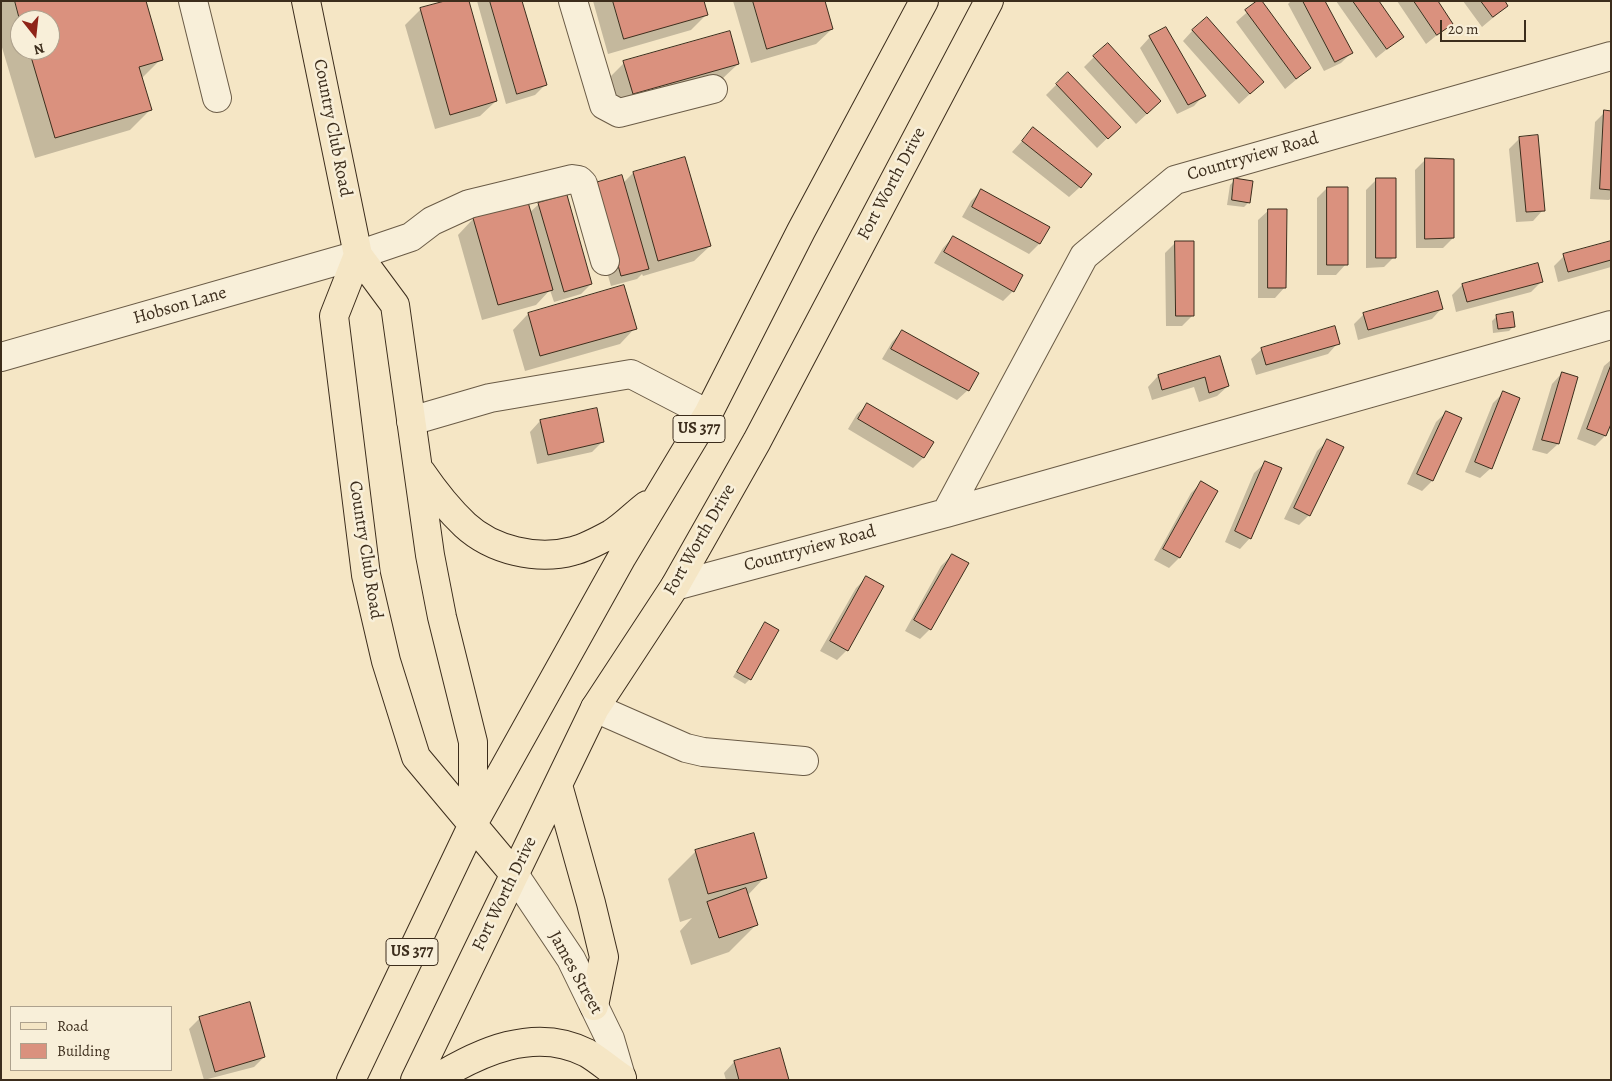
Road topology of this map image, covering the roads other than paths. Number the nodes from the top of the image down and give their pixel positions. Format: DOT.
graph roads {
  1 [pos="193,1"];
  2 [pos="306,1"];
  3 [pos="573,1"];
  4 [pos="924,1"];
  5 [pos="989,1"];
  6 [pos="1611,56"];
  7 [pos="713,89"];
  8 [pos="217,98"];
  9 [pos="358,255"];
  10 [pos="605,261"];
  11 [pos="1611,325"];
  12 [pos="1,357"];
  13 [pos="708,414"];
  14 [pos="411,420"];
  15 [pos="418,467"];
  16 [pos="660,495"];
  17 [pos="946,513"];
  18 [pos="675,586"];
  19 [pos="595,708"];
  20 [pos="804,761"];
  21 [pos="558,784"];
  22 [pos="473,824"];
  23 [pos="514,874"];
  24 [pos="594,1006"];
  25 [pos="622,1079"];
  26 [pos="352,1080"];
  27 [pos="414,1080"];
  28 [pos="434,1080"];
  1 -- 8 [label="street"];
  2 -- 9 [label="main road, Country Club Road"];
  3 -- 7 [label="street"];
  4 -- 13 [label="main road, US 377"];
  5 -- 18 [label="main road, Fort Worth Drive"];
  6 -- 17 [label="street, Countryview Road"];
  9 -- 10 [label="street, Hobson Lane"];
  9 -- 12 [label="street, Hobson Lane"];
  9 -- 14 [label="main road, Country Club Road"];
  9 -- 22 [label="main road, Country Club Road"];
  11 -- 17 [label="street, Countryview Road"];
  13 -- 14 [label="street"];
  13 -- 16 [label="main road, US 377"];
  14 -- 15 [label="main road, Country Club Road"];
  15 -- 16 [label="main road"];
  15 -- 22 [label="main road, Country Club Road"];
  16 -- 22 [label="main road, US 377"];
  17 -- 18 [label="street, Countryview Road"];
  18 -- 19 [label="main road, Fort Worth Drive"];
  19 -- 20 [label="street"];
  19 -- 21 [label="main road, Fort Worth Drive"];
  21 -- 23 [label="main road, Fort Worth Drive"];
  21 -- 24 [label="main road"];
  22 -- 23 [label="main road, Country Club Road"];
  22 -- 26 [label="main road, US 377"];
  23 -- 24 [label="street, James Street"];
  23 -- 27 [label="main road, Fort Worth Drive"];
  24 -- 25 [label="street, James Street"];
  25 -- 28 [label="main road"];
}
